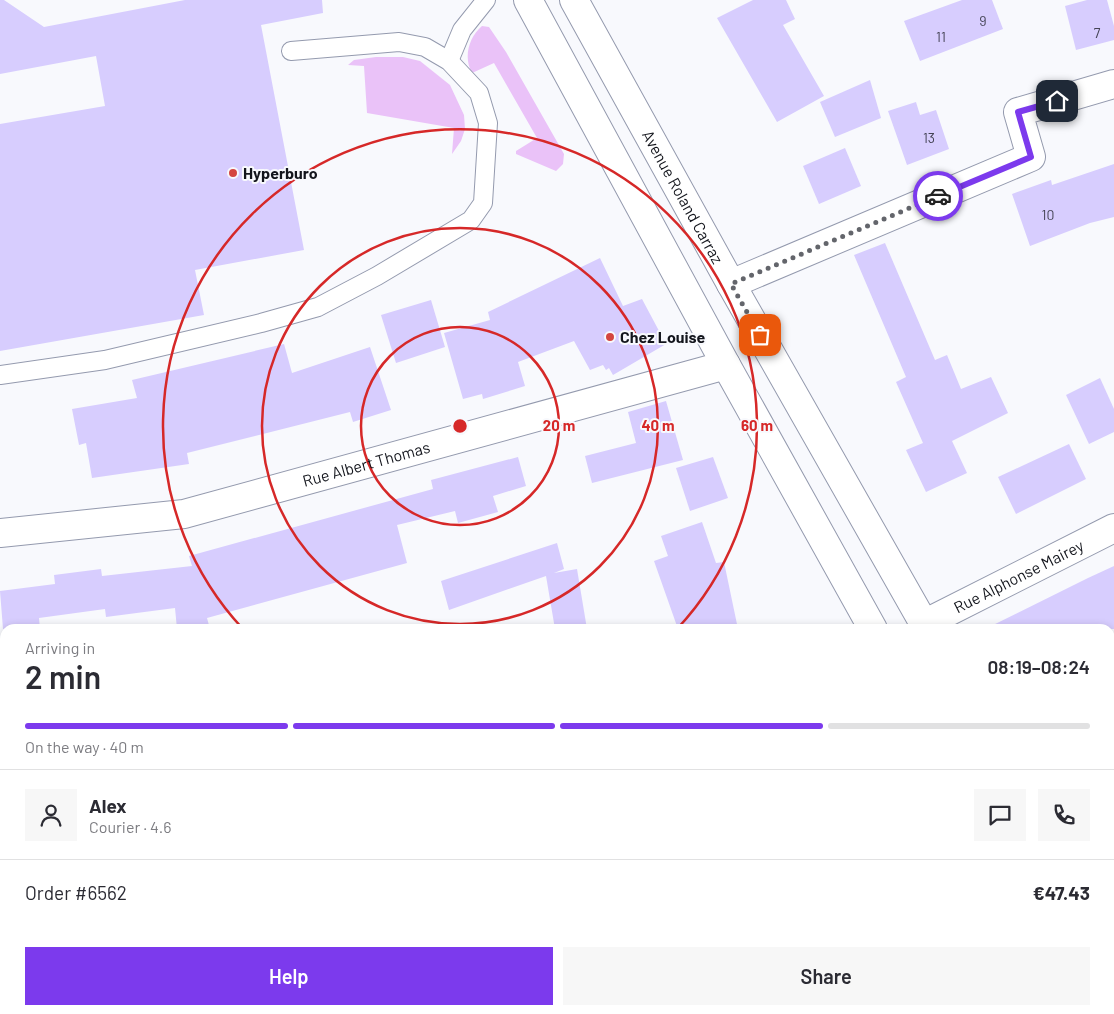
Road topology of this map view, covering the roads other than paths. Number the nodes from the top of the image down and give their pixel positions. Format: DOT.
graph roads {
  1 [pos="486,0"];
  2 [pos="528,0"];
  3 [pos="574,0"];
  4 [pos="290,51"];
  5 [pos="449,61"];
  6 [pos="1114,84"];
  7 [pos="731,284"];
  8 [pos="726,366"];
  9 [pos="0,375"];
  10 [pos="1114,528"];
  11 [pos="0,533"];
  12 [pos="870,624"];
  13 [pos="924,624"];
  14 [pos="929,624"];
  1 -- 5 [label="lane"];
  2 -- 8 [label="street"];
  3 -- 7 [label="street, Avenue Roland Carraz"];
  4 -- 5 [label="lane"];
  5 -- 9 [label="lane"];
  6 -- 7 [label="street"];
  7 -- 13 [label="street, Avenue Roland Carraz"];
  8 -- 11 [label="street, Rue Albert Thomas"];
  8 -- 12 [label="street"];
  10 -- 14 [label="street, Rue Alphonse Mairey"];
}
